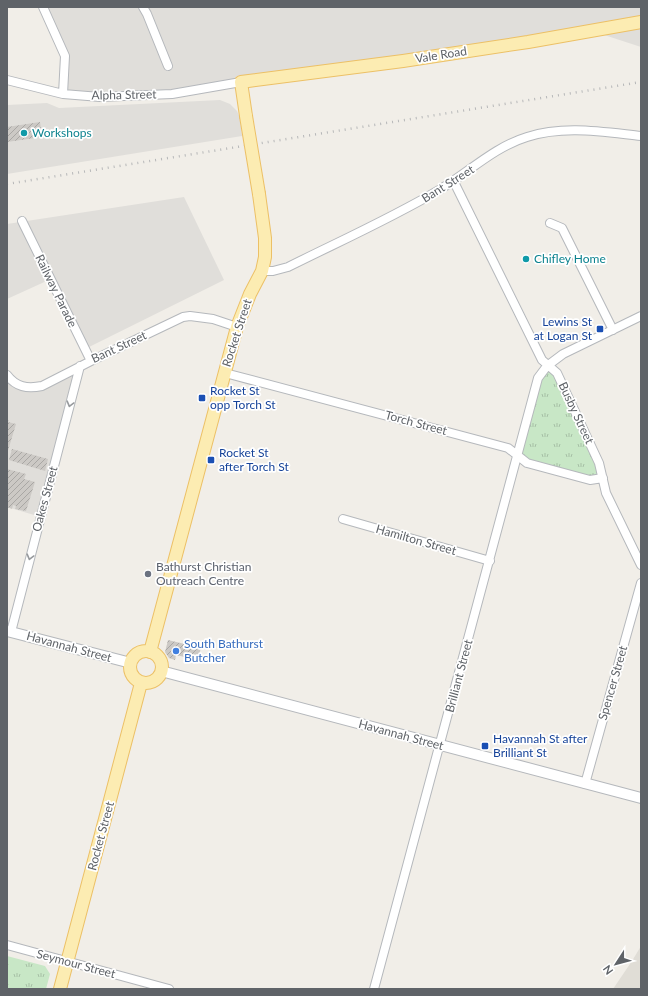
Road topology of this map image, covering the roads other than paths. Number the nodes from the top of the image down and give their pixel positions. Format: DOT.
graph roads {
  1 [pos="43,7"];
  2 [pos="143,7"];
  3 [pos="641,22"];
  4 [pos="168,66"];
  5 [pos="7,80"];
  6 [pos="241,82"];
  7 [pos="62,94"];
  8 [pos="641,136"];
  9 [pos="454,182"];
  10 [pos="22,221"];
  11 [pos="550,223"];
  12 [pos="262,271"];
  13 [pos="641,316"];
  14 [pos="237,328"];
  15 [pos="613,330"];
  16 [pos="91,361"];
  17 [pos="80,366"];
  18 [pos="547,366"];
  19 [pos="224,373"];
  20 [pos="7,374"];
  21 [pos="518,455"];
  22 [pos="603,478"];
  23 [pos="343,519"];
  24 [pos="490,561"];
  25 [pos="641,565"];
  26 [pos="641,583"];
  27 [pos="9,631"];
  28 [pos="150,652"];
  29 [pos="131,663"];
  30 [pos="162,671"];
  31 [pos="141,683"];
  32 [pos="440,745"];
  33 [pos="585,784"];
  34 [pos="641,798"];
  35 [pos="7,945"];
  36 [pos="67,961"];
  37 [pos="60,989"];
  38 [pos="168,989"];
  39 [pos="374,989"];
  1 -- 7 [label="street"];
  2 -- 4 [label="street"];
  3 -- 6 [label="main road, Vale Road"];
  5 -- 7 [label="street, Alpha Street"];
  6 -- 7 [label="street, Alpha Street"];
  6 -- 12 [label="main road, Rocket Street, bridge"];
  8 -- 9 [label="street, Bant Street"];
  9 -- 12 [label="street, Bant Street"];
  9 -- 18 [label="street, Busby Street"];
  10 -- 16 [label="street, Railway Parade"];
  11 -- 15 [label="street"];
  12 -- 14 [label="main road, Rocket Street"];
  13 -- 15 [label="street"];
  14 -- 16 [label="street, Bant Street"];
  14 -- 19 [label="main road, Rocket Street"];
  15 -- 18 [label="street"];
  16 -- 17 [label="street, Bant Street"];
  17 -- 20 [label="street, Bant Street"];
  17 -- 27 [label="street, Oakes Street, one-way"];
  18 -- 21 [label="street, Brilliant Street"];
  18 -- 22 [label="street, Busby Street"];
  19 -- 21 [label="street, Torch Street"];
  19 -- 28 [label="main road, Rocket Street"];
  21 -- 22 [label="street, Torch Street"];
  21 -- 24 [label="street, Brilliant Street"];
  22 -- 25 [label="street, Busby Street"];
  23 -- 24 [label="street, Hamilton Street"];
  24 -- 32 [label="street, Brilliant Street"];
  26 -- 33 [label="street, Spencer Street"];
  27 -- 29 [label="street, Havannah Street"];
  28 -- 29 [label="main road"];
  28 -- 30 [label="main road"];
  29 -- 31 [label="main road"];
  30 -- 31 [label="main road"];
  30 -- 32 [label="street, Havannah Street"];
  31 -- 36 [label="main road, Rocket Street"];
  32 -- 33 [label="street, Havannah Street"];
  32 -- 39 [label="street, Brilliant Street"];
  33 -- 34 [label="street, Havannah Street"];
  35 -- 36 [label="street, Seymour Street"];
  36 -- 37 [label="main road, Rocket Street"];
  36 -- 38 [label="street, Seymour Street"];
}
